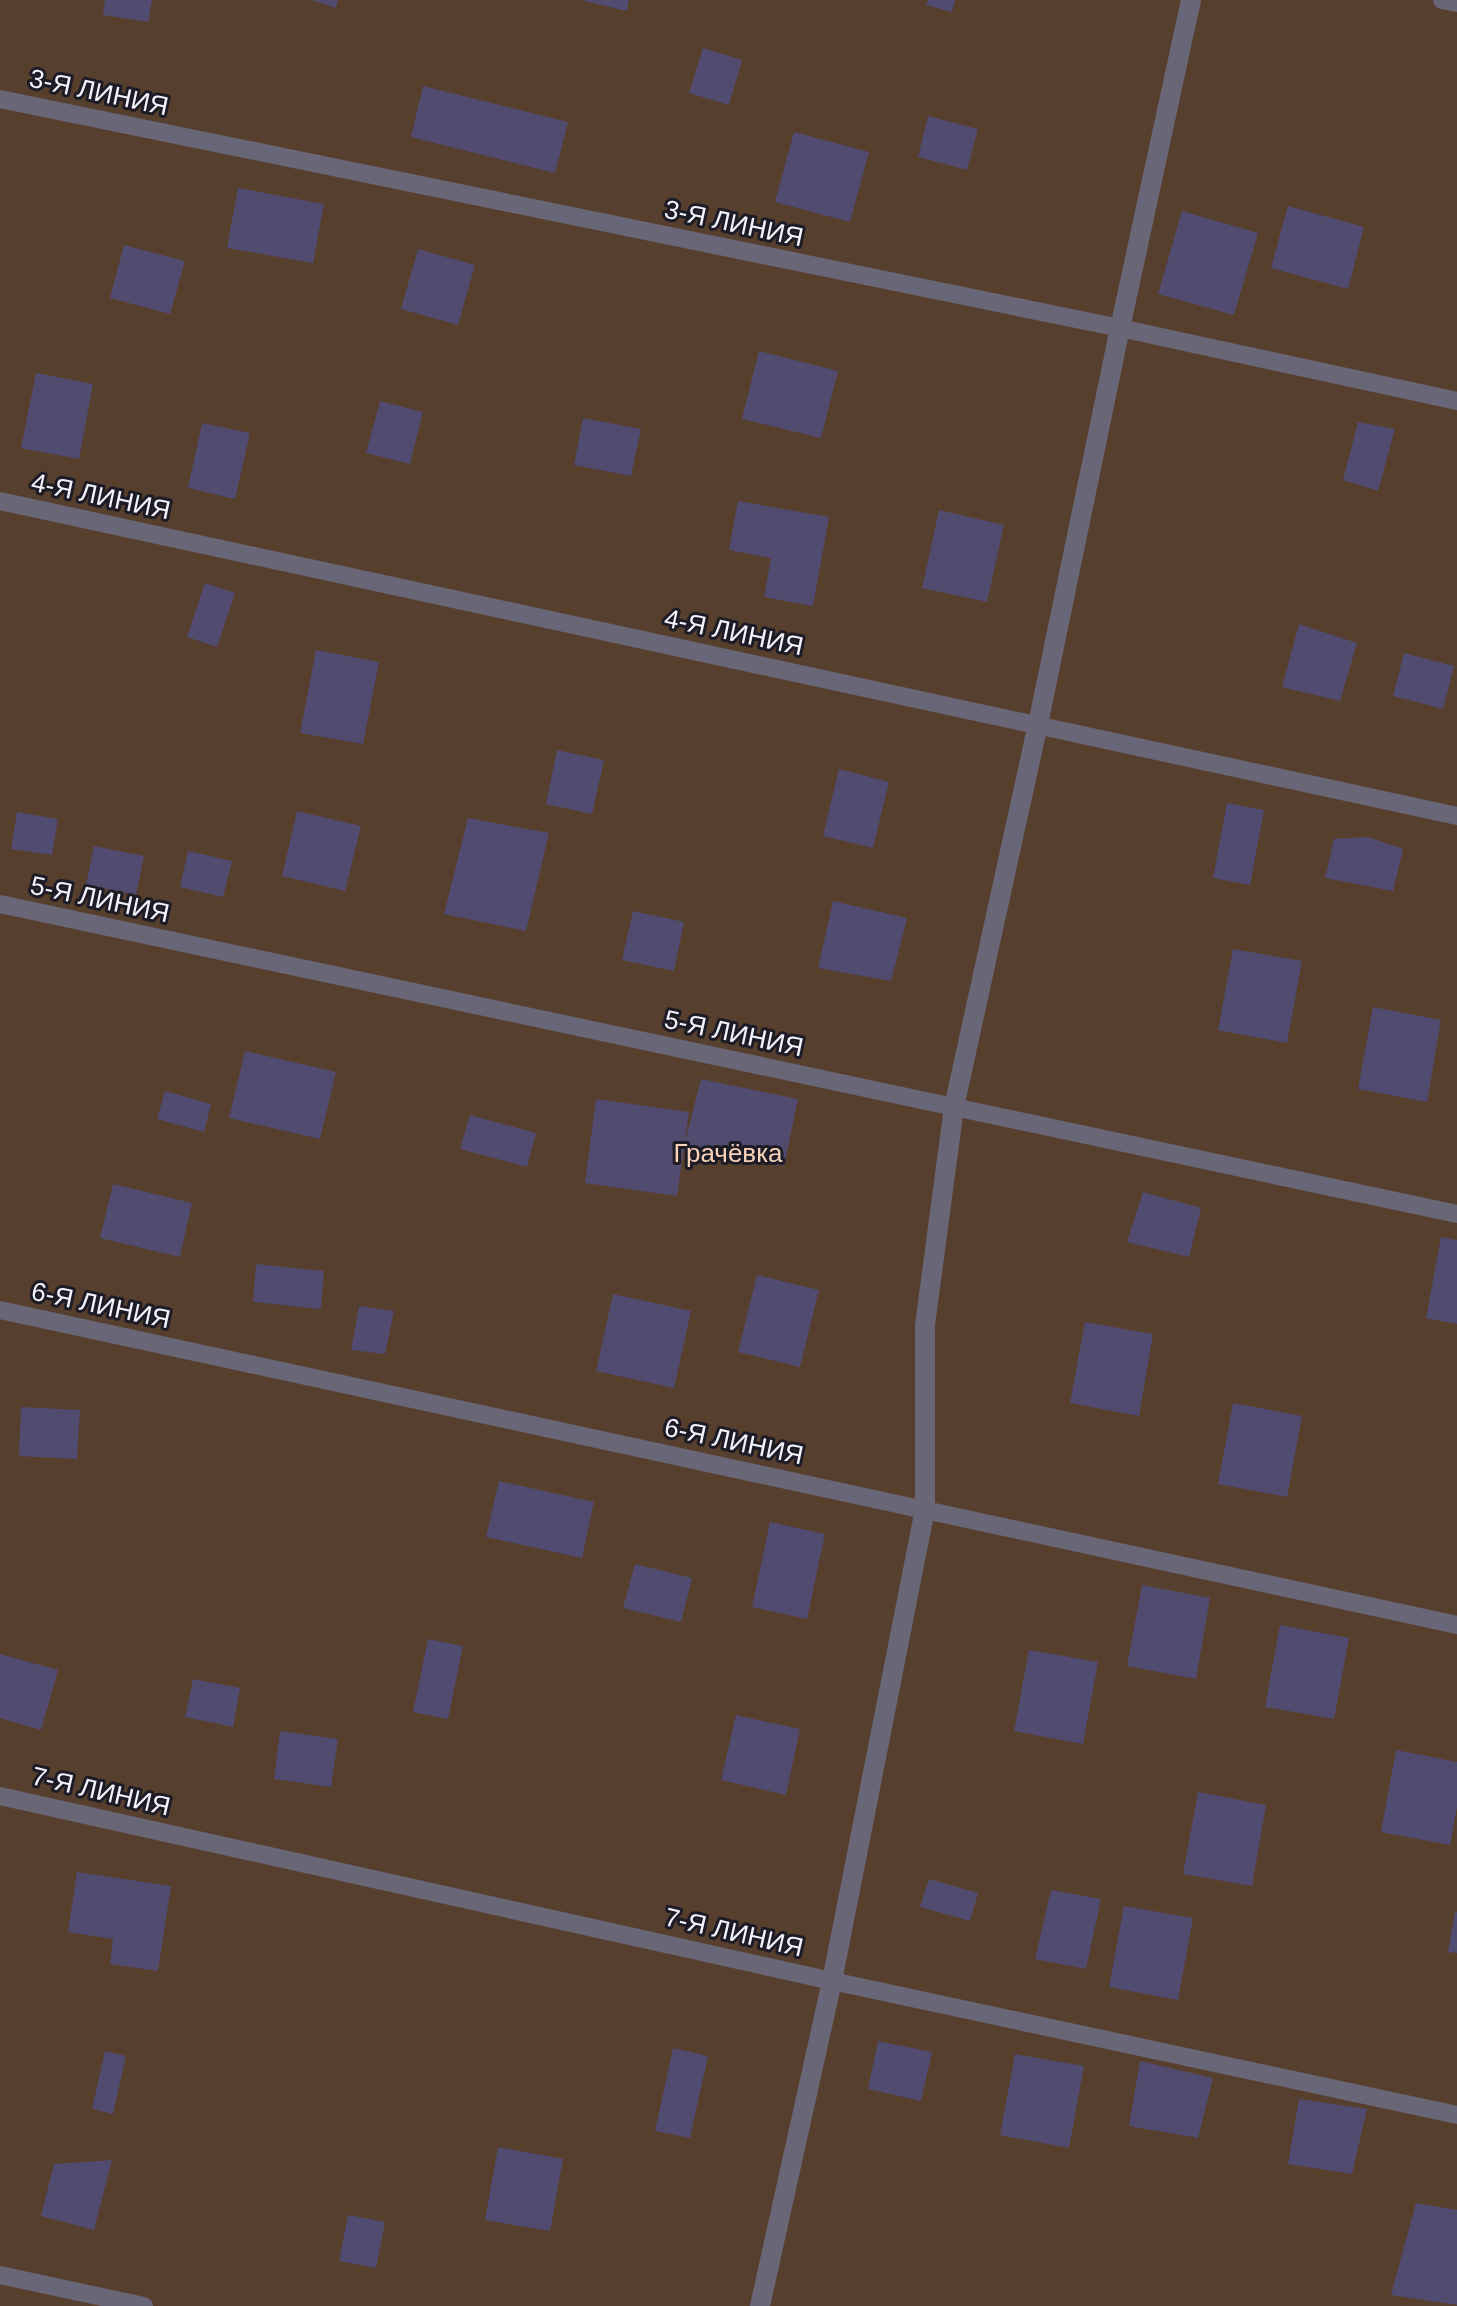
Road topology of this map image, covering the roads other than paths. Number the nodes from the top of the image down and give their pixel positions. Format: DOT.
graph roads {
  1 [pos="1191,0"];
  2 [pos="1442,0"];
  3 [pos="1457,3"];
  4 [pos="0,99"];
  5 [pos="1120,328"];
  6 [pos="1457,401"];
  7 [pos="0,501"];
  8 [pos="1038,724"];
  9 [pos="1457,816"];
  10 [pos="0,904"];
  11 [pos="954,1107"];
  12 [pos="1457,1214"];
  13 [pos="0,1310"];
  14 [pos="925,1509"];
  15 [pos="1457,1625"];
  16 [pos="0,1796"];
  17 [pos="832,1981"];
  18 [pos="1457,2115"];
  19 [pos="0,2275"];
  20 [pos="144,2306"];
  21 [pos="760,2306"];
  1 -- 5 [label="street"];
  2 -- 3 [label="lane"];
  4 -- 5 [label="lane, 3-Я ЛИНИЯ"];
  5 -- 6 [label="lane, 3-Я ЛИНИЯ"];
  5 -- 8 [label="street"];
  7 -- 8 [label="lane, 4-Я ЛИНИЯ"];
  8 -- 9 [label="lane, 4-Я ЛИНИЯ"];
  8 -- 11 [label="street"];
  10 -- 11 [label="lane, 5-Я ЛИНИЯ"];
  11 -- 12 [label="lane, 5-Я ЛИНИЯ"];
  11 -- 14 [label="street"];
  13 -- 14 [label="lane, 6-Я ЛИНИЯ"];
  14 -- 15 [label="lane, 6-Я ЛИНИЯ"];
  14 -- 17 [label="street"];
  16 -- 17 [label="lane, 7-Я ЛИНИЯ"];
  17 -- 18 [label="lane, 7-Я ЛИНИЯ"];
  17 -- 21 [label="street"];
  19 -- 20 [label="lane"];
}
